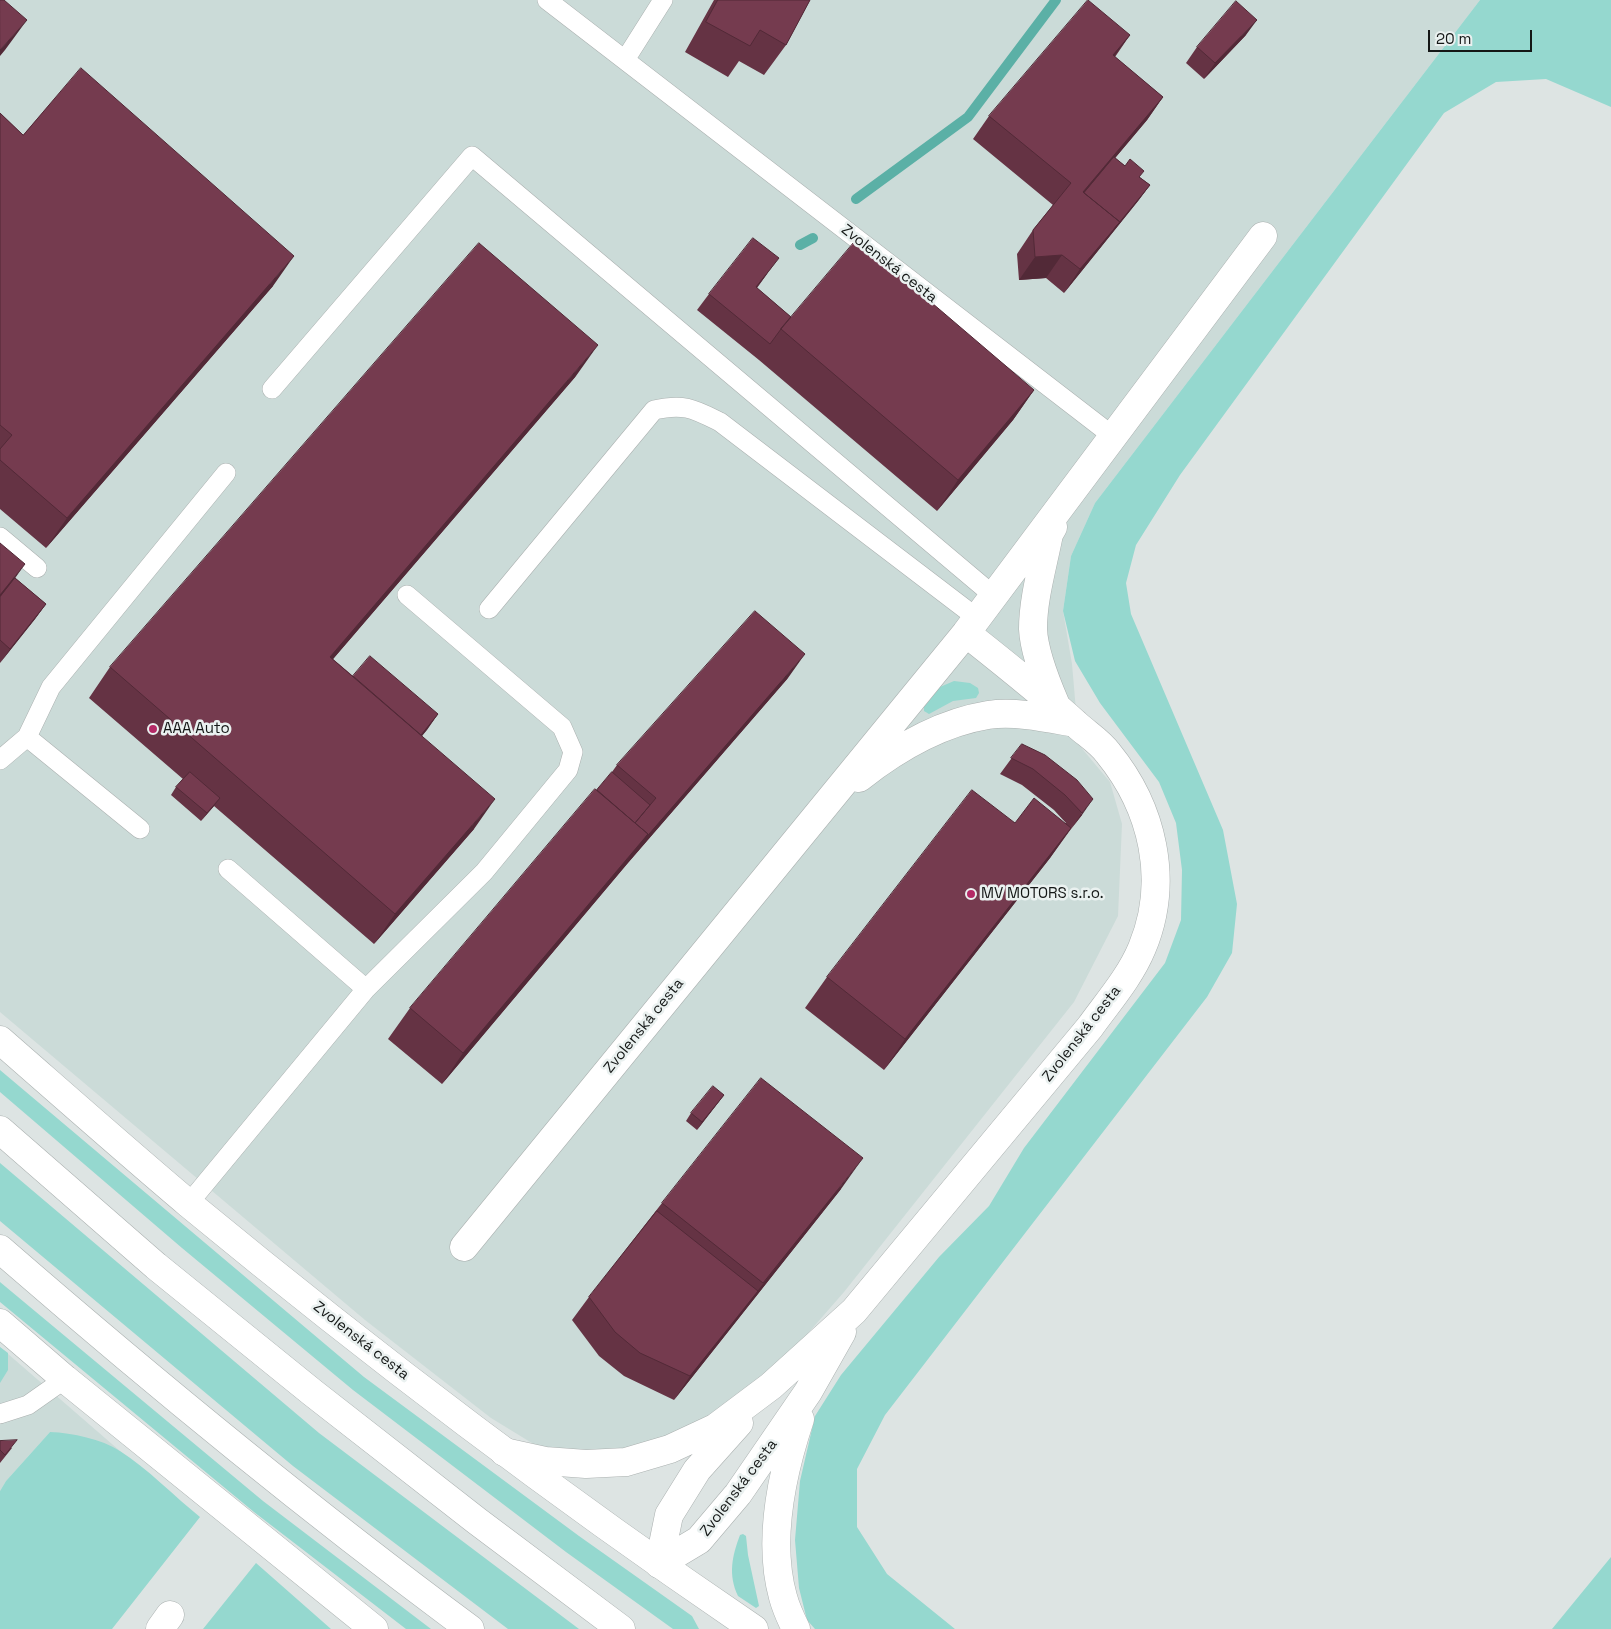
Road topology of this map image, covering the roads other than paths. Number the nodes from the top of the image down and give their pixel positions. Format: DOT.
graph roads {
  1 [pos="547,0"];
  2 [pos="663,0"];
  3 [pos="625,60"];
  4 [pos="1263,236"];
  5 [pos="272,389"];
  6 [pos="1114,438"];
  7 [pos="226,473"];
  8 [pos="1066,501"];
  9 [pos="0,537"];
  10 [pos="37,568"];
  11 [pos="407,595"];
  12 [pos="994,596"];
  13 [pos="489,609"];
  14 [pos="972,625"];
  15 [pos="1056,704"];
  16 [pos="1075,723"];
  17 [pos="27,737"];
  18 [pos="0,760"];
  19 [pos="824,804"];
  20 [pos="140,829"];
  21 [pos="228,869"];
  22 [pos="366,989"];
  23 [pos="0,1040"];
  24 [pos="0,1130"];
  25 [pos="189,1203"];
  26 [pos="464,1247"];
  27 [pos="0,1249"];
  28 [pos="854,1311"];
  29 [pos="0,1323"];
  30 [pos="65,1379"];
  31 [pos="771,1386"];
  32 [pos="808,1392"];
  33 [pos="0,1414"];
  34 [pos="504,1452"];
  35 [pos="659,1564"];
  36 [pos="333,1597"];
  37 [pos="357,1629"];
  38 [pos="374,1629"];
  39 [pos="470,1629"];
  40 [pos="621,1629"];
  41 [pos="754,1629"];
  42 [pos="796,1629"];
  1 -- 3 [label="lane, Zvolenská cesta"];
  2 -- 3 [label="lane"];
  3 -- 6 [label="lane, Zvolenská cesta"];
  4 -- 6 [label="main road, Zvolenská cesta"];
  5 -- 12 [label="lane"];
  6 -- 8 [label="main road, Zvolenská cesta"];
  7 -- 17 [label="lane"];
  8 -- 12 [label="main road, Zvolenská cesta"];
  8 -- 15 [label="main road, Zvolenská cesta"];
  9 -- 10 [label="lane"];
  11 -- 22 [label="lane"];
  12 -- 14 [label="main road, Zvolenská cesta"];
  13 -- 14 [label="lane"];
  14 -- 15 [label="main road, Zvolenská cesta"];
  14 -- 19 [label="main road, Zvolenská cesta"];
  15 -- 16 [label="main road, Zvolenská cesta"];
  16 -- 19 [label="main road, Zvolenská cesta"];
  16 -- 28 [label="main road, Zvolenská cesta"];
  17 -- 18 [label="lane"];
  17 -- 20 [label="lane"];
  19 -- 26 [label="main road, Zvolenská cesta"];
  21 -- 22 [label="lane"];
  22 -- 25 [label="lane"];
  23 -- 25 [label="main road, Zvolenská cesta"];
  24 -- 40 [label="main road"];
  25 -- 34 [label="main road, Zvolenská cesta"];
  27 -- 39 [label="main road"];
  28 -- 31 [label="main road, Zvolenská cesta"];
  28 -- 32 [label="main road, Zvolenská cesta"];
  29 -- 30 [label="main road"];
  30 -- 33 [label="lane"];
  30 -- 36 [label="main road"];
  31 -- 34 [label="main road, Zvolenská cesta"];
  31 -- 35 [label="main road, Zvolenská cesta"];
  32 -- 35 [label="main road, Zvolenská cesta"];
  32 -- 42 [label="main road, Zvolenská cesta"];
  34 -- 35 [label="main road"];
  35 -- 41 [label="main road"];
  36 -- 37 [label="main road"];
  36 -- 38 [label="main road"];
}
